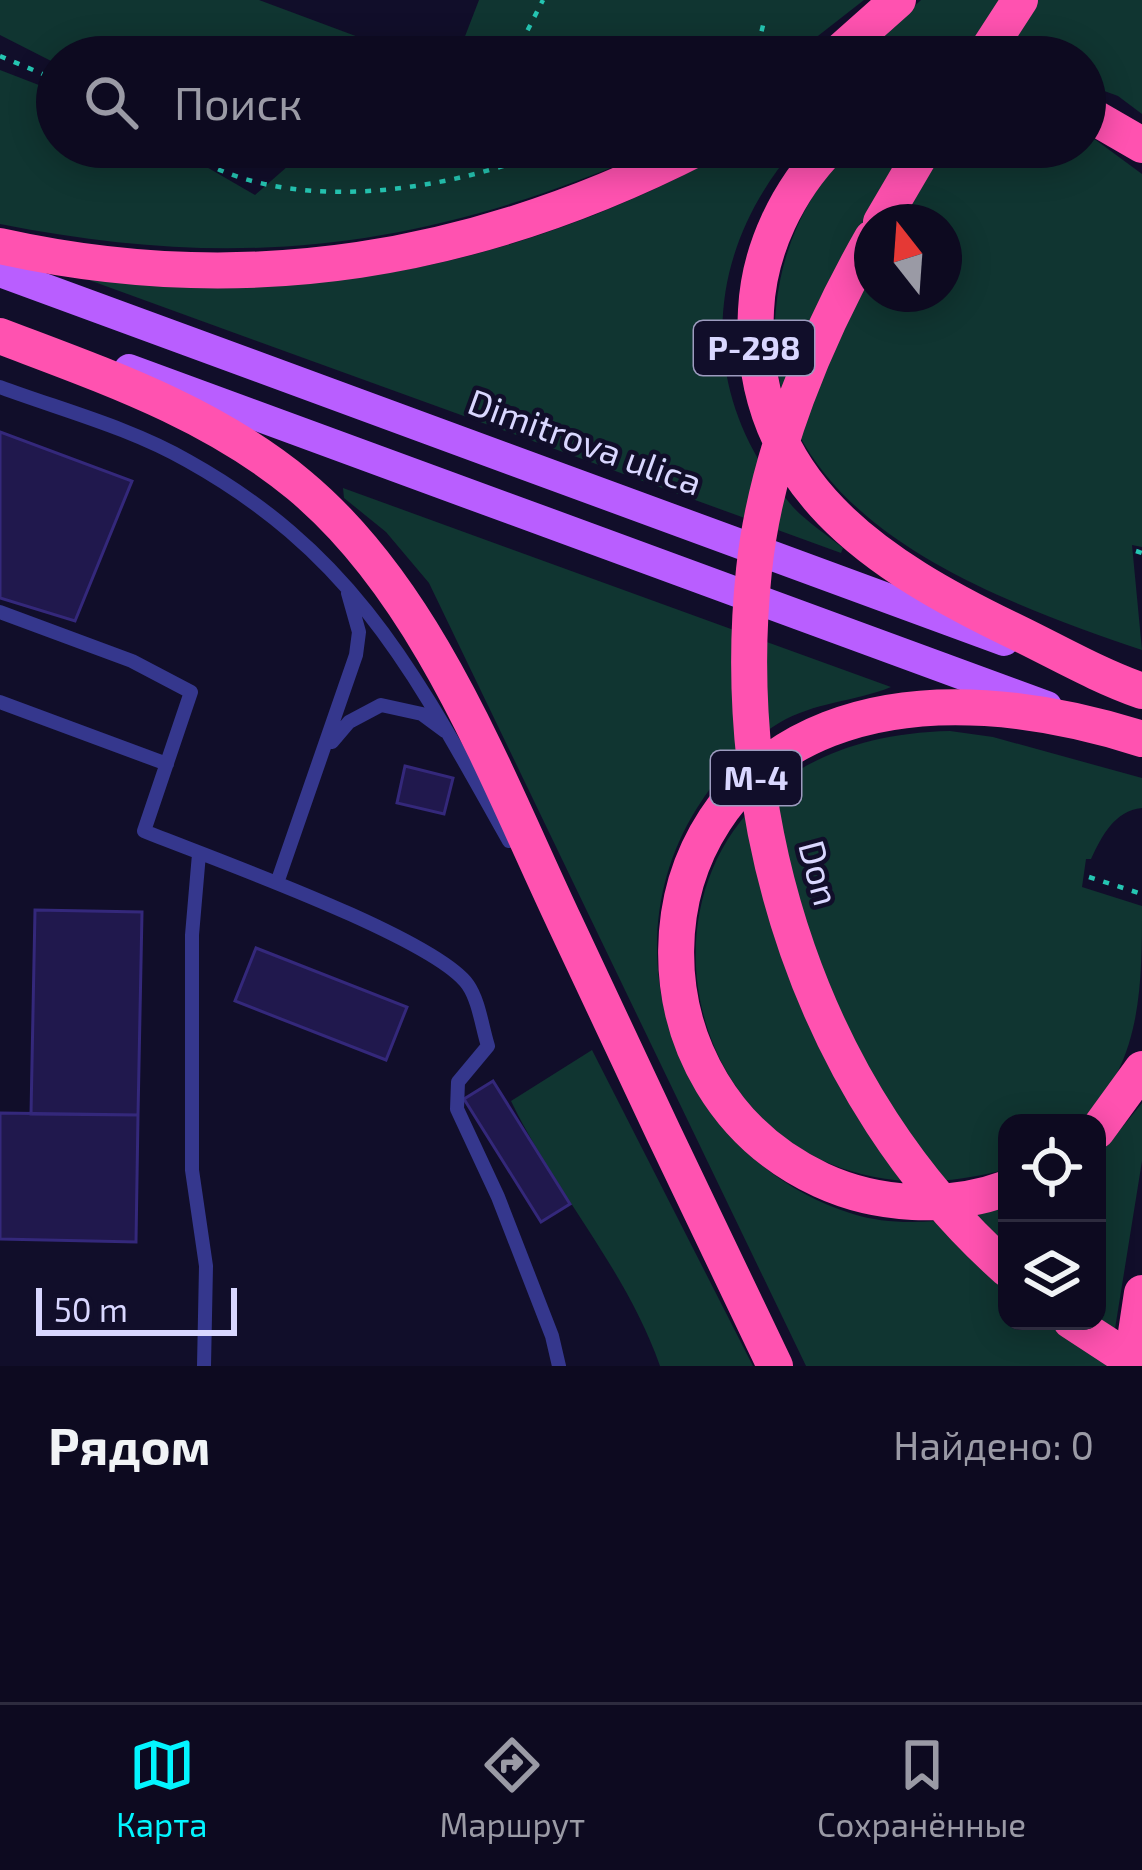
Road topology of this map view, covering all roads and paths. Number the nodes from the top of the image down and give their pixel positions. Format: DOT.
graph roads {
  1 [pos="542,0"];
  2 [pos="898,0"];
  3 [pos="1020,0"];
  4 [pos="765,17"];
  5 [pos="524,36"];
  6 [pos="760,36"];
  7 [pos="858,36"];
  8 [pos="997,36"];
  9 [pos="0,56"];
  10 [pos="36,71"];
  11 [pos="1106,125"];
  12 [pos="1142,146"];
  13 [pos="224,168"];
  14 [pos="480,168"];
  15 [pos="653,168"];
  16 [pos="814,168"];
  17 [pos="913,168"];
  18 [pos="892,204"];
  19 [pos="0,246"];
  20 [pos="0,272"];
  21 [pos="854,273"];
  22 [pos="0,320"];
  23 [pos="0,336"];
  24 [pos="0,387"];
  25 [pos="344,582"];
  26 [pos="0,612"];
  27 [pos="1135,689"];
  28 [pos="0,702"];
  29 [pos="1106,728"];
  30 [pos="1142,739"];
  31 [pos="455,740"];
  32 [pos="325,750"];
  33 [pos="166,764"];
  34 [pos="199,854"];
  35 [pos="1089,877"];
  36 [pos="277,883"];
  37 [pos="1142,894"];
  38 [pos="1142,1069"];
  39 [pos="643,1089"];
  40 [pos="1106,1119"];
  41 [pos="998,1191"];
  42 [pos="998,1259"];
  43 [pos="1142,1293"];
  44 [pos="1084,1330"];
  45 [pos="204,1366"];
  46 [pos="559,1366"];
  47 [pos="776,1366"];
  48 [pos="1135,1366"];
  1 -- 5 [label="path"];
  2 -- 7 [label="highway"];
  3 -- 8 [label="highway"];
  4 -- 6 [label="path"];
  9 -- 10 [label="path"];
  11 -- 12 [label="highway"];
  13 -- 14 [label="path"];
  15 -- 19 [label="highway"];
  16 -- 27 [label="highway, Р-298"];
  17 -- 18 [label="highway"];
  20 -- 27 [label="main road, Dimitrova ulica"];
  21 -- 42 [label="highway, Don / М-4"];
  22 -- 29 [label="main road"];
  23 -- 39 [label="highway"];
  24 -- 25 [label="lane"];
  25 -- 31 [label="lane"];
  25 -- 32 [label="lane"];
  26 -- 33 [label="lane"];
  28 -- 33 [label="lane"];
  29 -- 30 [label="highway"];
  29 -- 41 [label="highway"];
  31 -- 32 [label="lane"];
  31 -- 39 [label="lane"];
  32 -- 36 [label="lane"];
  33 -- 34 [label="lane"];
  34 -- 36 [label="lane"];
  34 -- 45 [label="lane"];
  35 -- 37 [label="path"];
  36 -- 46 [label="lane"];
  38 -- 40 [label="highway"];
  39 -- 47 [label="highway"];
  43 -- 48 [label="highway"];
  44 -- 48 [label="highway"];
}
